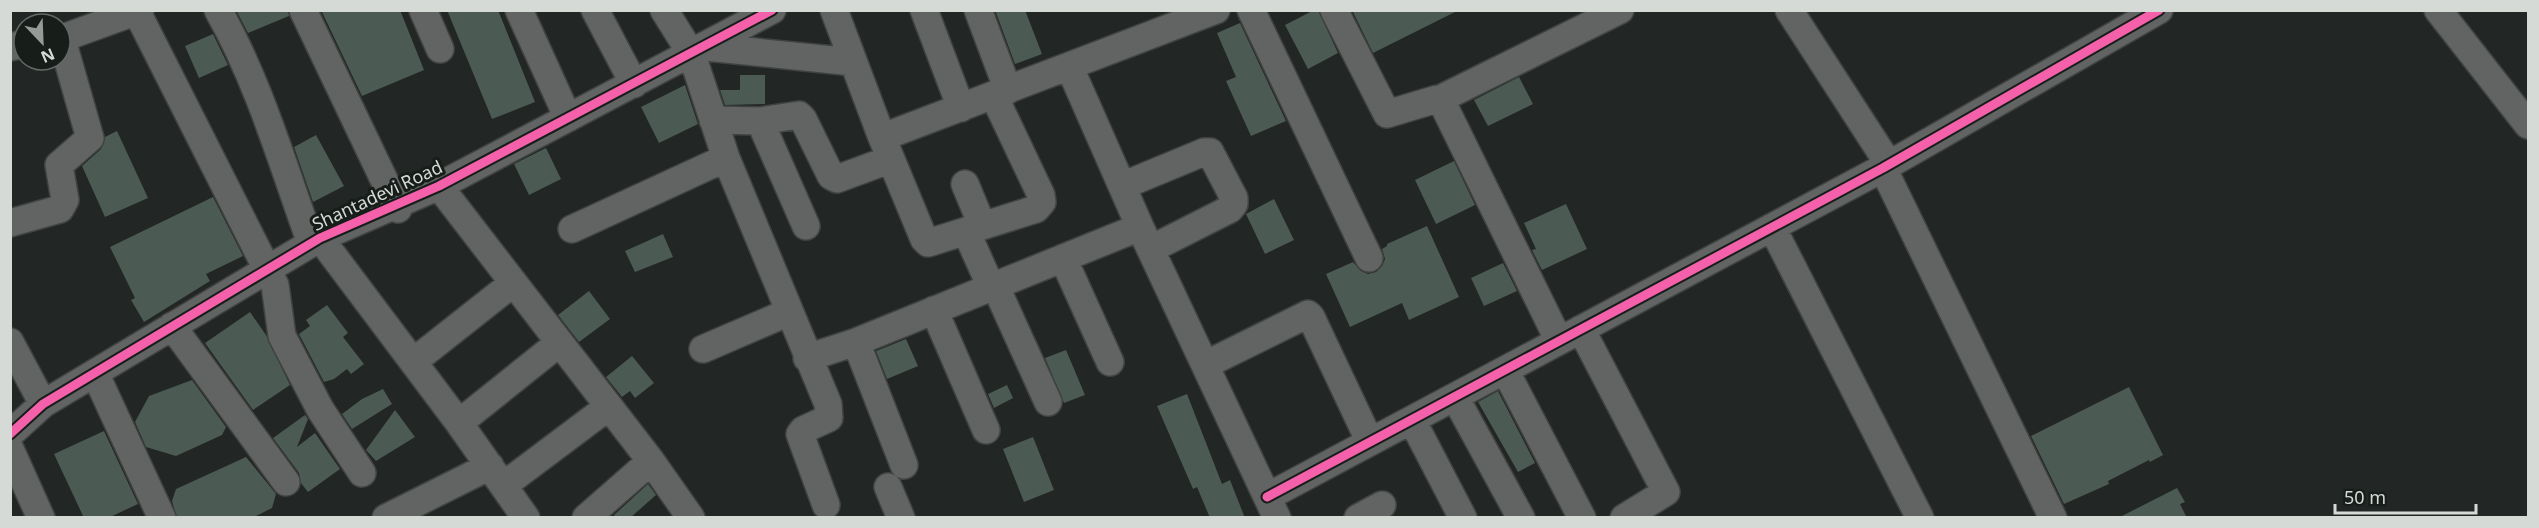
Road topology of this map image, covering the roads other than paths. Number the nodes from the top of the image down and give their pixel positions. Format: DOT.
graph roads {
  1 [pos="218,10"];
  2 [pos="303,10"];
  3 [pos="423,10"];
  4 [pos="519,10"];
  5 [pos="595,10"];
  6 [pos="664,10"];
  7 [pos="834,10"];
  8 [pos="924,10"];
  9 [pos="978,10"];
  10 [pos="1216,10"];
  11 [pos="1251,10"];
  12 [pos="1334,10"];
  13 [pos="1620,10"];
  14 [pos="1789,10"];
  15 [pos="2159,10"];
  16 [pos="2438,10"];
  17 [pos="138,11"];
  18 [pos="758,14"];
  19 [pos="72,35"];
  20 [pos="440,49"];
  21 [pos="699,51"];
  22 [pos="853,62"];
  23 [pos="1070,68"];
  24 [pos="71,72"];
  25 [pos="634,84"];
  26 [pos="1001,93"];
  27 [pos="1440,99"];
  28 [pos="961,108"];
  29 [pos="568,118"];
  30 [pos="713,120"];
  31 [pos="760,121"];
  32 [pos="2529,125"];
  33 [pos="886,147"];
  34 [pos="726,158"];
  35 [pos="1886,165"];
  36 [pos="965,184"];
  37 [pos="439,186"];
  38 [pos="1122,186"];
  39 [pos="397,207"];
  40 [pos="10,223"];
  41 [pos="806,226"];
  42 [pos="1772,227"];
  43 [pos="974,228"];
  44 [pos="572,229"];
  45 [pos="1145,238"];
  46 [pos="315,240"];
  47 [pos="1063,258"];
  48 [pos="1369,258"];
  49 [pos="267,270"];
  50 [pos="513,283"];
  51 [pos="993,286"];
  52 [pos="934,310"];
  53 [pos="789,312"];
  54 [pos="172,326"];
  55 [pos="1570,335"];
  56 [pos="10,342"];
  57 [pos="856,342"];
  58 [pos="559,343"];
  59 [pos="703,349"];
  60 [pos="807,358"];
  61 [pos="413,362"];
  62 [pos="1110,362"];
  63 [pos="1205,365"];
  64 [pos="1505,370"];
  65 [pos="94,373"];
  66 [pos="1455,397"];
  67 [pos="1048,402"];
  68 [pos="43,404"];
  69 [pos="608,406"];
  70 [pos="1412,420"];
  71 [pos="459,423"];
  72 [pos="986,430"];
  73 [pos="10,434"];
  74 [pos="1370,442"];
  75 [pos="10,449"];
  76 [pos="651,461"];
  77 [pos="904,465"];
  78 [pos="362,472"];
  79 [pos="497,476"];
  80 [pos="286,482"];
  81 [pos="888,488"];
  82 [pos="1382,504"];
  83 [pos="826,505"];
  84 [pos="1272,507"];
  85 [pos="41,518"];
  86 [pos="162,518"];
  87 [pos="386,518"];
  88 [pos="526,518"];
  89 [pos="586,518"];
  90 [pos="691,518"];
  91 [pos="901,518"];
  92 [pos="1358,518"];
  93 [pos="1463,518"];
  94 [pos="1521,518"];
  95 [pos="1582,518"];
  96 [pos="1624,518"];
  97 [pos="1920,518"];
  98 [pos="2053,518"];
  1 -- 46 [label="street"];
  2 -- 39 [label="street"];
  3 -- 20 [label="street"];
  4 -- 29 [label="street"];
  5 -- 25 [label="street"];
  6 -- 21 [label="street"];
  7 -- 22 [label="street"];
  8 -- 28 [label="street"];
  9 -- 26 [label="street"];
  10 -- 23 [label="street"];
  11 -- 48 [label="street"];
  12 -- 27 [label="street"];
  13 -- 27 [label="street"];
  14 -- 35 [label="street"];
  15 -- 35 [label="street"];
  16 -- 32 [label="street"];
  17 -- 19 [label="street"];
  17 -- 49 [label="street"];
  18 -- 21 [label="street, Shantadevi Road"];
  21 -- 22 [label="street"];
  21 -- 25 [label="street, Shantadevi Road"];
  21 -- 30 [label="street"];
  22 -- 33 [label="street"];
  23 -- 26 [label="street"];
  23 -- 38 [label="street"];
  24 -- 40 [label="street"];
  25 -- 29 [label="street, Shantadevi Road"];
  26 -- 28 [label="street"];
  26 -- 43 [label="street"];
  27 -- 55 [label="street"];
  28 -- 33 [label="street"];
  29 -- 37 [label="street, Shantadevi Road"];
  30 -- 31 [label="street"];
  30 -- 34 [label="street"];
  31 -- 33 [label="street"];
  31 -- 41 [label="street"];
  33 -- 43 [label="street"];
  34 -- 44 [label="street"];
  34 -- 53 [label="street"];
  35 -- 42 [label="street"];
  35 -- 98 [label="street"];
  36 -- 43 [label="street"];
  37 -- 39 [label="street, Shantadevi Road"];
  37 -- 50 [label="street"];
  38 -- 45 [label="street"];
  38 -- 45 [label="street"];
  39 -- 46 [label="street, Shantadevi Road"];
  42 -- 55 [label="street"];
  42 -- 97 [label="street"];
  43 -- 51 [label="street"];
  45 -- 47 [label="street"];
  45 -- 63 [label="street"];
  46 -- 49 [label="street, Shantadevi Road"];
  46 -- 61 [label="street"];
  47 -- 51 [label="street"];
  47 -- 62 [label="street"];
  49 -- 54 [label="street, Shantadevi Road"];
  49 -- 78 [label="street"];
  50 -- 58 [label="street"];
  50 -- 61 [label="street"];
  51 -- 52 [label="street"];
  51 -- 67 [label="street"];
  52 -- 57 [label="street"];
  52 -- 72 [label="street"];
  53 -- 59 [label="street"];
  53 -- 60 [label="street"];
  54 -- 65 [label="street, Shantadevi Road"];
  54 -- 80 [label="street"];
  55 -- 64 [label="street"];
  55 -- 96 [label="street"];
  56 -- 68 [label="street"];
  57 -- 60 [label="street"];
  57 -- 77 [label="street"];
  58 -- 69 [label="street"];
  58 -- 71 [label="street"];
  60 -- 83 [label="street"];
  61 -- 71 [label="street"];
  63 -- 74 [label="street"];
  63 -- 84 [label="street"];
  64 -- 66 [label="street"];
  64 -- 95 [label="street"];
  65 -- 68 [label="street, Shantadevi Road"];
  65 -- 86 [label="street"];
  66 -- 70 [label="street"];
  66 -- 94 [label="street"];
  68 -- 73 [label="street, Shantadevi Road"];
  69 -- 76 [label="street"];
  69 -- 79 [label="street"];
  70 -- 74 [label="street"];
  70 -- 93 [label="street"];
  71 -- 79 [label="street"];
  74 -- 84 [label="street"];
  75 -- 85 [label="street"];
  76 -- 89 [label="street"];
  76 -- 90 [label="street"];
  79 -- 87 [label="street"];
  79 -- 88 [label="street"];
  81 -- 91 [label="street"];
  82 -- 92 [label="street"];
}
